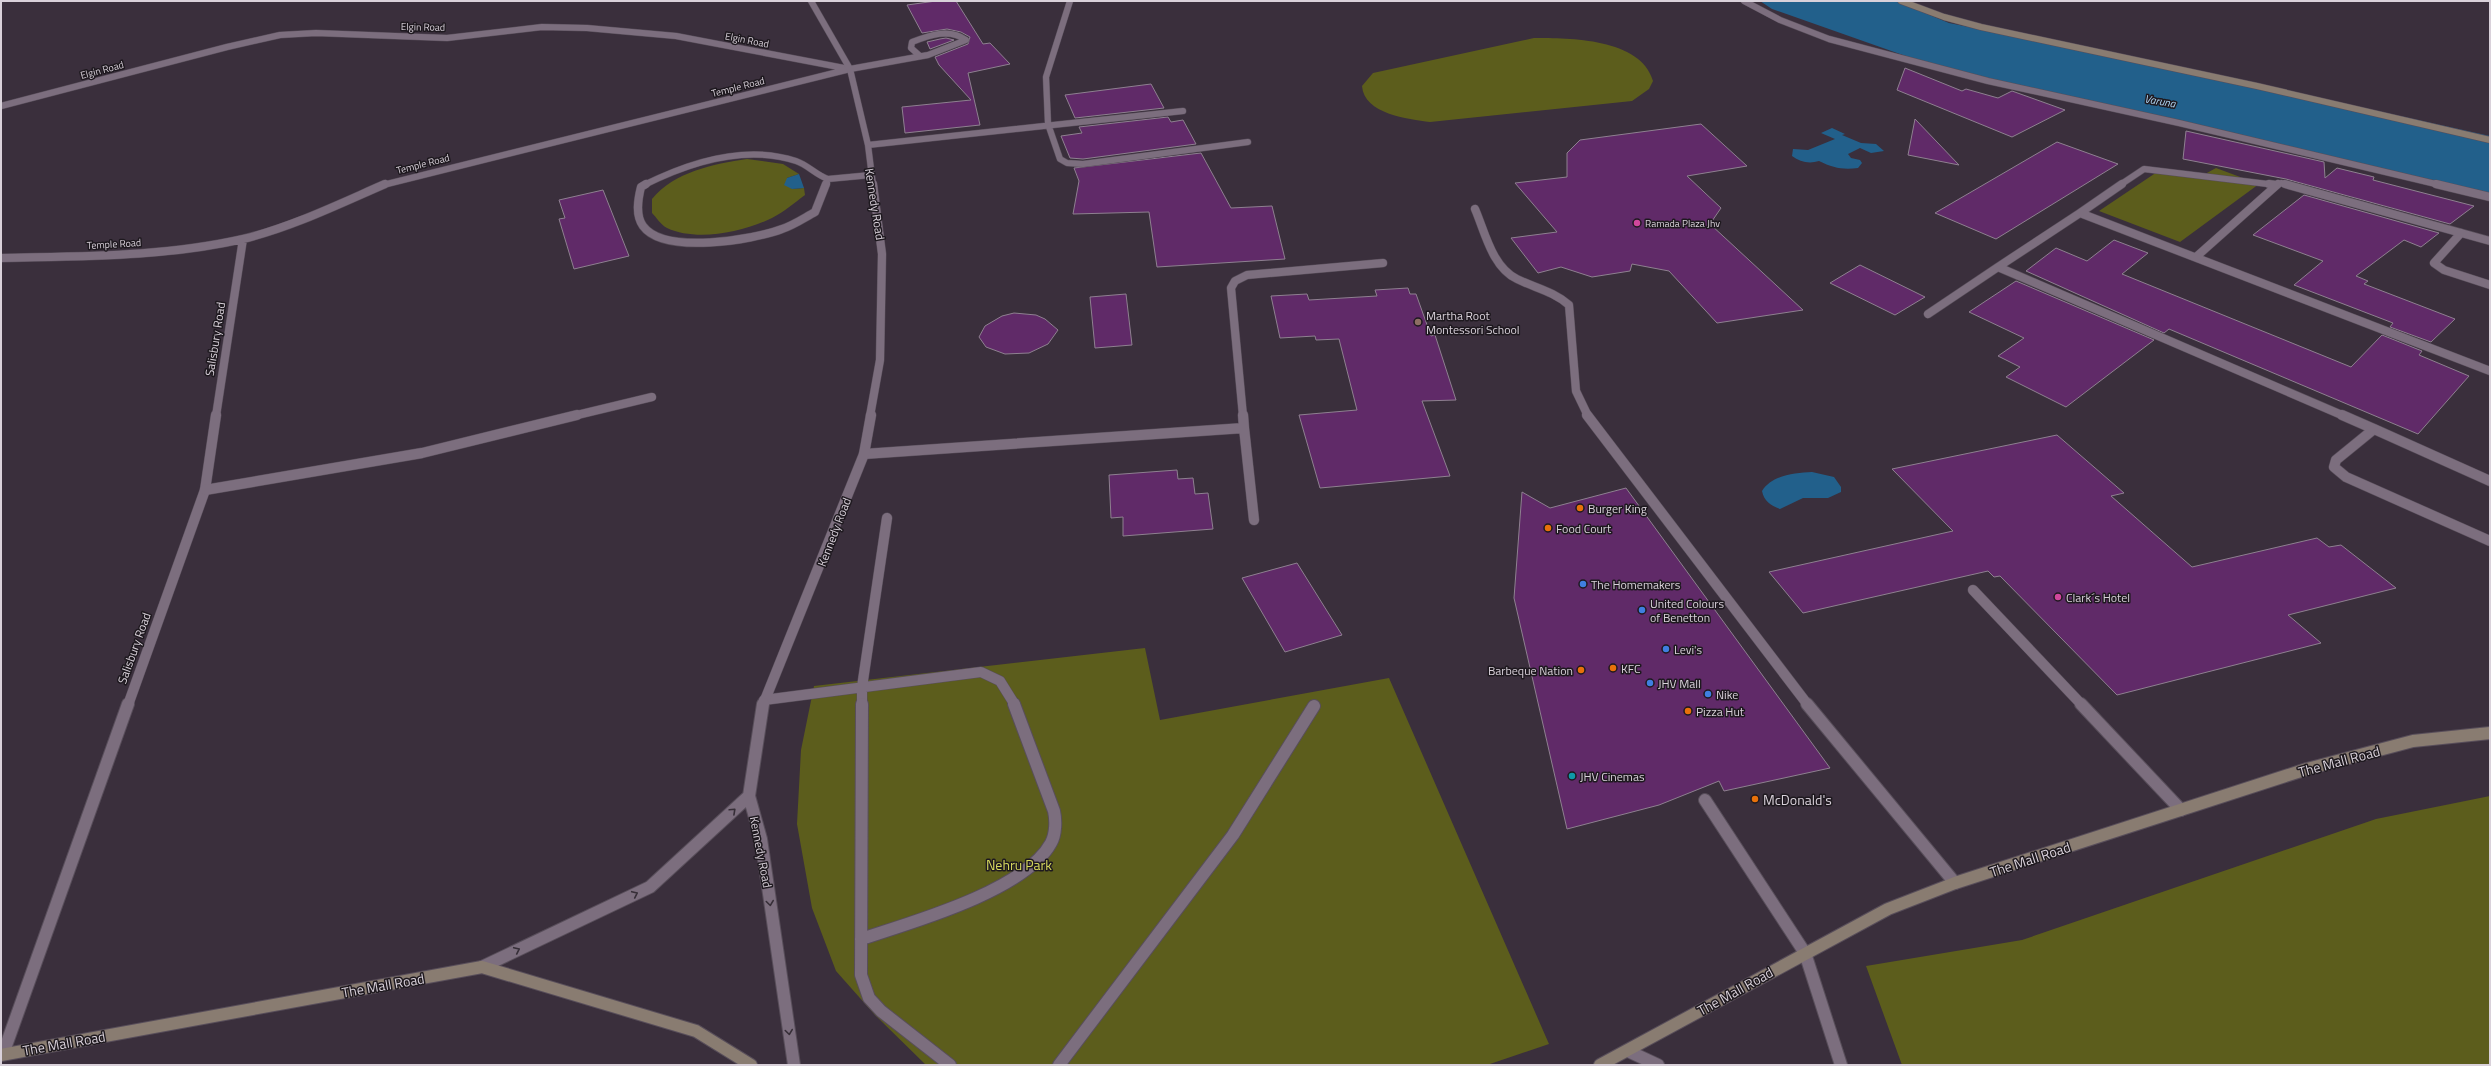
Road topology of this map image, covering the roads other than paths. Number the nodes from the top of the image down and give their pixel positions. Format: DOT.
graph roads {
  1 [pos="811,1"];
  2 [pos="1070,1"];
  3 [pos="1744,1"];
  4 [pos="1901,1"];
  5 [pos="920,56"];
  6 [pos="850,69"];
  7 [pos="1,106"];
  8 [pos="1183,111"];
  9 [pos="1048,124"];
  10 [pos="2490,140"];
  11 [pos="1248,142"];
  12 [pos="868,146"];
  13 [pos="871,175"];
  14 [pos="828,179"];
  15 [pos="2276,185"];
  16 [pos="2490,198"];
  17 [pos="1475,209"];
  18 [pos="2080,213"];
  19 [pos="2461,233"];
  20 [pos="243,239"];
  21 [pos="2490,241"];
  22 [pos="2196,257"];
  23 [pos="1,258"];
  24 [pos="1383,263"];
  25 [pos="1998,267"];
  26 [pos="2490,285"];
  27 [pos="1928,314"];
  28 [pos="2490,371"];
  29 [pos="652,397"];
  30 [pos="1244,428"];
  31 [pos="2374,429"];
  32 [pos="864,454"];
  33 [pos="2490,481"];
  34 [pos="205,490"];
  35 [pos="887,518"];
  36 [pos="1254,520"];
  37 [pos="2490,541"];
  38 [pos="1973,590"];
  39 [pos="862,687"];
  40 [pos="764,700"];
  41 [pos="1314,706"];
  42 [pos="2490,733"];
  43 [pos="749,796"];
  44 [pos="1705,800"];
  45 [pos="2181,810"];
  46 [pos="1955,883"];
  47 [pos="861,939"];
  48 [pos="1805,953"];
  49 [pos="482,967"];
  50 [pos="1628,1051"];
  51 [pos="2,1054"];
  52 [pos="751,1065"];
  53 [pos="794,1065"];
  54 [pos="950,1065"];
  55 [pos="1059,1065"];
  56 [pos="1600,1065"];
  57 [pos="1658,1065"];
  58 [pos="1841,1065"];
  1 -- 6 [label="street, Kennedy Road"];
  2 -- 9 [label="street"];
  3 -- 16 [label="street"];
  4 -- 10 [label="street"];
  5 -- 5 [label="street, Temple Road"];
  5 -- 6 [label="street, Temple Road"];
  6 -- 7 [label="street, Elgin Road"];
  6 -- 12 [label="street, Kennedy Road"];
  6 -- 20 [label="street, Temple Road"];
  8 -- 9 [label="street"];
  9 -- 11 [label="street"];
  9 -- 12 [label="street"];
  12 -- 13 [label="street, Kennedy Road"];
  13 -- 14 [label="street"];
  13 -- 32 [label="street, Kennedy Road"];
  14 -- 14 [label="street"];
  15 -- 18 [label="street"];
  15 -- 19 [label="street"];
  15 -- 22 [label="street"];
  17 -- 46 [label="street"];
  18 -- 22 [label="street"];
  18 -- 25 [label="street"];
  19 -- 21 [label="street"];
  19 -- 26 [label="street"];
  20 -- 23 [label="street, Temple Road"];
  20 -- 34 [label="street, Salisbury Road"];
  22 -- 28 [label="street"];
  24 -- 30 [label="street"];
  25 -- 27 [label="street"];
  25 -- 31 [label="street"];
  29 -- 34 [label="street"];
  30 -- 32 [label="street"];
  30 -- 36 [label="street"];
  31 -- 33 [label="street"];
  31 -- 37 [label="street"];
  32 -- 40 [label="street, Kennedy Road"];
  34 -- 51 [label="street, Salisbury Road"];
  35 -- 39 [label="street"];
  38 -- 45 [label="street"];
  39 -- 40 [label="street"];
  39 -- 47 [label="street"];
  39 -- 47 [label="street"];
  40 -- 43 [label="street, Kennedy Road"];
  41 -- 55 [label="street"];
  42 -- 45 [label="street, The Mall Road"];
  49 -- 43 [label="street, one-way"];
  43 -- 53 [label="street, Kennedy Road, one-way"];
  44 -- 48 [label="street"];
  45 -- 46 [label="street, The Mall Road"];
  46 -- 48 [label="street, The Mall Road"];
  47 -- 54 [label="street"];
  48 -- 50 [label="street, The Mall Road"];
  48 -- 58 [label="street"];
  49 -- 51 [label="street, The Mall Road"];
  49 -- 52 [label="street, The Mall Road"];
  50 -- 56 [label="street, The Mall Road"];
  50 -- 57 [label="street"];
}
